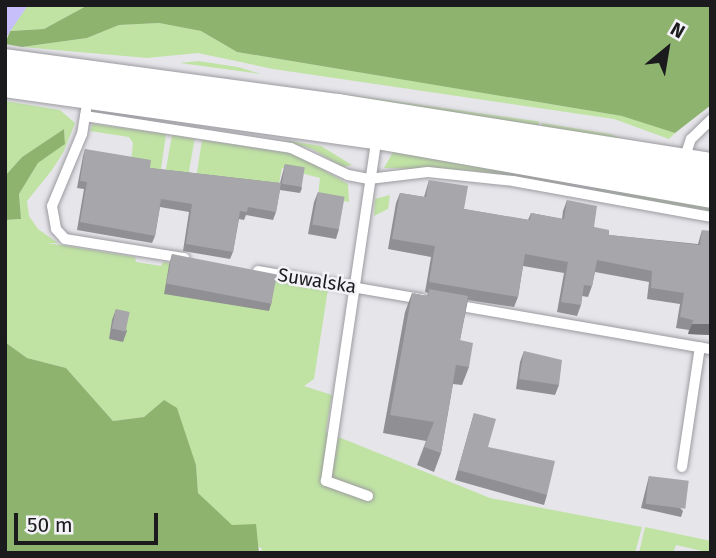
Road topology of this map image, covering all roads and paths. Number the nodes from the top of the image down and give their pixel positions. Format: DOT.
graph roads {
  1 [pos="8,74"];
  2 [pos="89,96"];
  3 [pos="711,120"];
  4 [pos="378,125"];
  5 [pos="691,172"];
  6 [pos="369,178"];
  7 [pos="583,181"];
  8 [pos="711,194"];
  9 [pos="711,217"];
  10 [pos="203,262"];
  11 [pos="244,268"];
  12 [pos="354,286"];
  13 [pos="706,348"];
  14 [pos="682,467"];
  15 [pos="368,496"];
  1 -- 2 [label="street"];
  2 -- 4 [label="street"];
  2 -- 6 [label="lane"];
  2 -- 10 [label="lane"];
  3 -- 5 [label="lane"];
  4 -- 5 [label="street"];
  4 -- 6 [label="lane"];
  4 -- 7 [label="street"];
  5 -- 7 [label="street"];
  5 -- 8 [label="street"];
  6 -- 7 [label="lane"];
  6 -- 12 [label="lane"];
  7 -- 9 [label="lane"];
  11 -- 12 [label="lane, Suwalska"];
  12 -- 13 [label="lane, Suwalska"];
  12 -- 15 [label="lane"];
  13 -- 14 [label="lane, Suwalska"];
}
